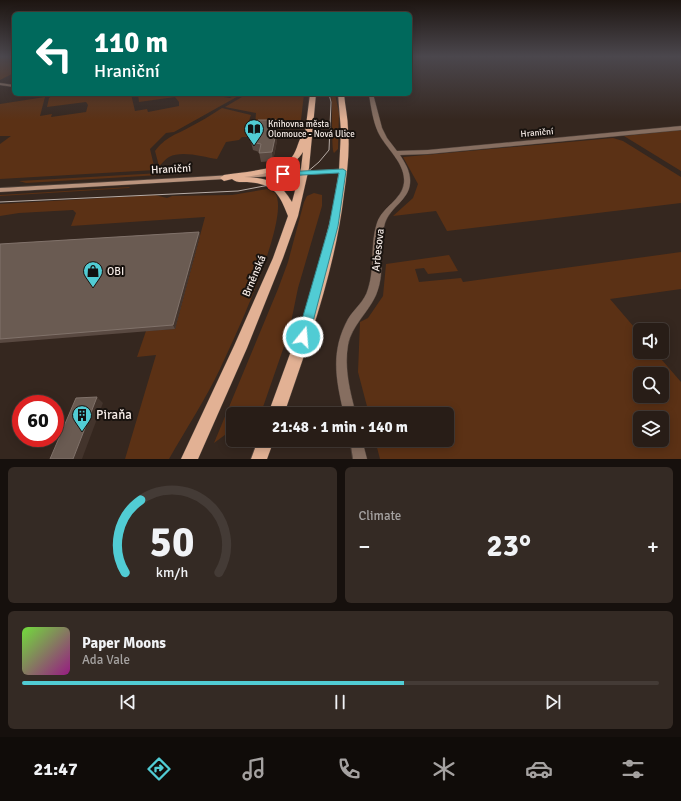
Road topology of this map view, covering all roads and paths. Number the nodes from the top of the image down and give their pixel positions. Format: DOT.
graph roads {
  1 [pos="0,84"];
  2 [pos="6,84"];
  3 [pos="12,86"];
  4 [pos="0,87"];
  5 [pos="313,96"];
  6 [pos="341,96"];
  7 [pos="372,96"];
  8 [pos="311,122"];
  9 [pos="681,128"];
  10 [pos="395,153"];
  11 [pos="343,171"];
  12 [pos="304,173"];
  13 [pos="224,178"];
  14 [pos="0,190"];
  15 [pos="293,216"];
  16 [pos="278,407"];
  17 [pos="349,407"];
  18 [pos="263,447"];
  19 [pos="357,447"];
  20 [pos="189,459"];
  21 [pos="259,459"];
  22 [pos="360,459"];
  1 -- 2 [label="street"];
  2 -- 3 [label="street"];
  2 -- 4 [label="street"];
  5 -- 8 [label="main road, Brněnská"];
  6 -- 11 [label="main road"];
  7 -- 10 [label="street, Arbesova"];
  8 -- 12 [label="main road, Brněnská"];
  8 -- 13 [label="main road"];
  9 -- 10 [label="street, Hraniční"];
  10 -- 17 [label="street, Arbesova"];
  11 -- 12 [label="street, Hraniční"];
  11 -- 16 [label="main road"];
  12 -- 13 [label="street, Hraniční"];
  12 -- 15 [label="main road, Brněnská"];
  13 -- 14 [label="street, Hraniční"];
  13 -- 15 [label="main road"];
  15 -- 20 [label="main road, Brněnská"];
  18 -- 21 [label="main road"];
  19 -- 22 [label="street"];
}
